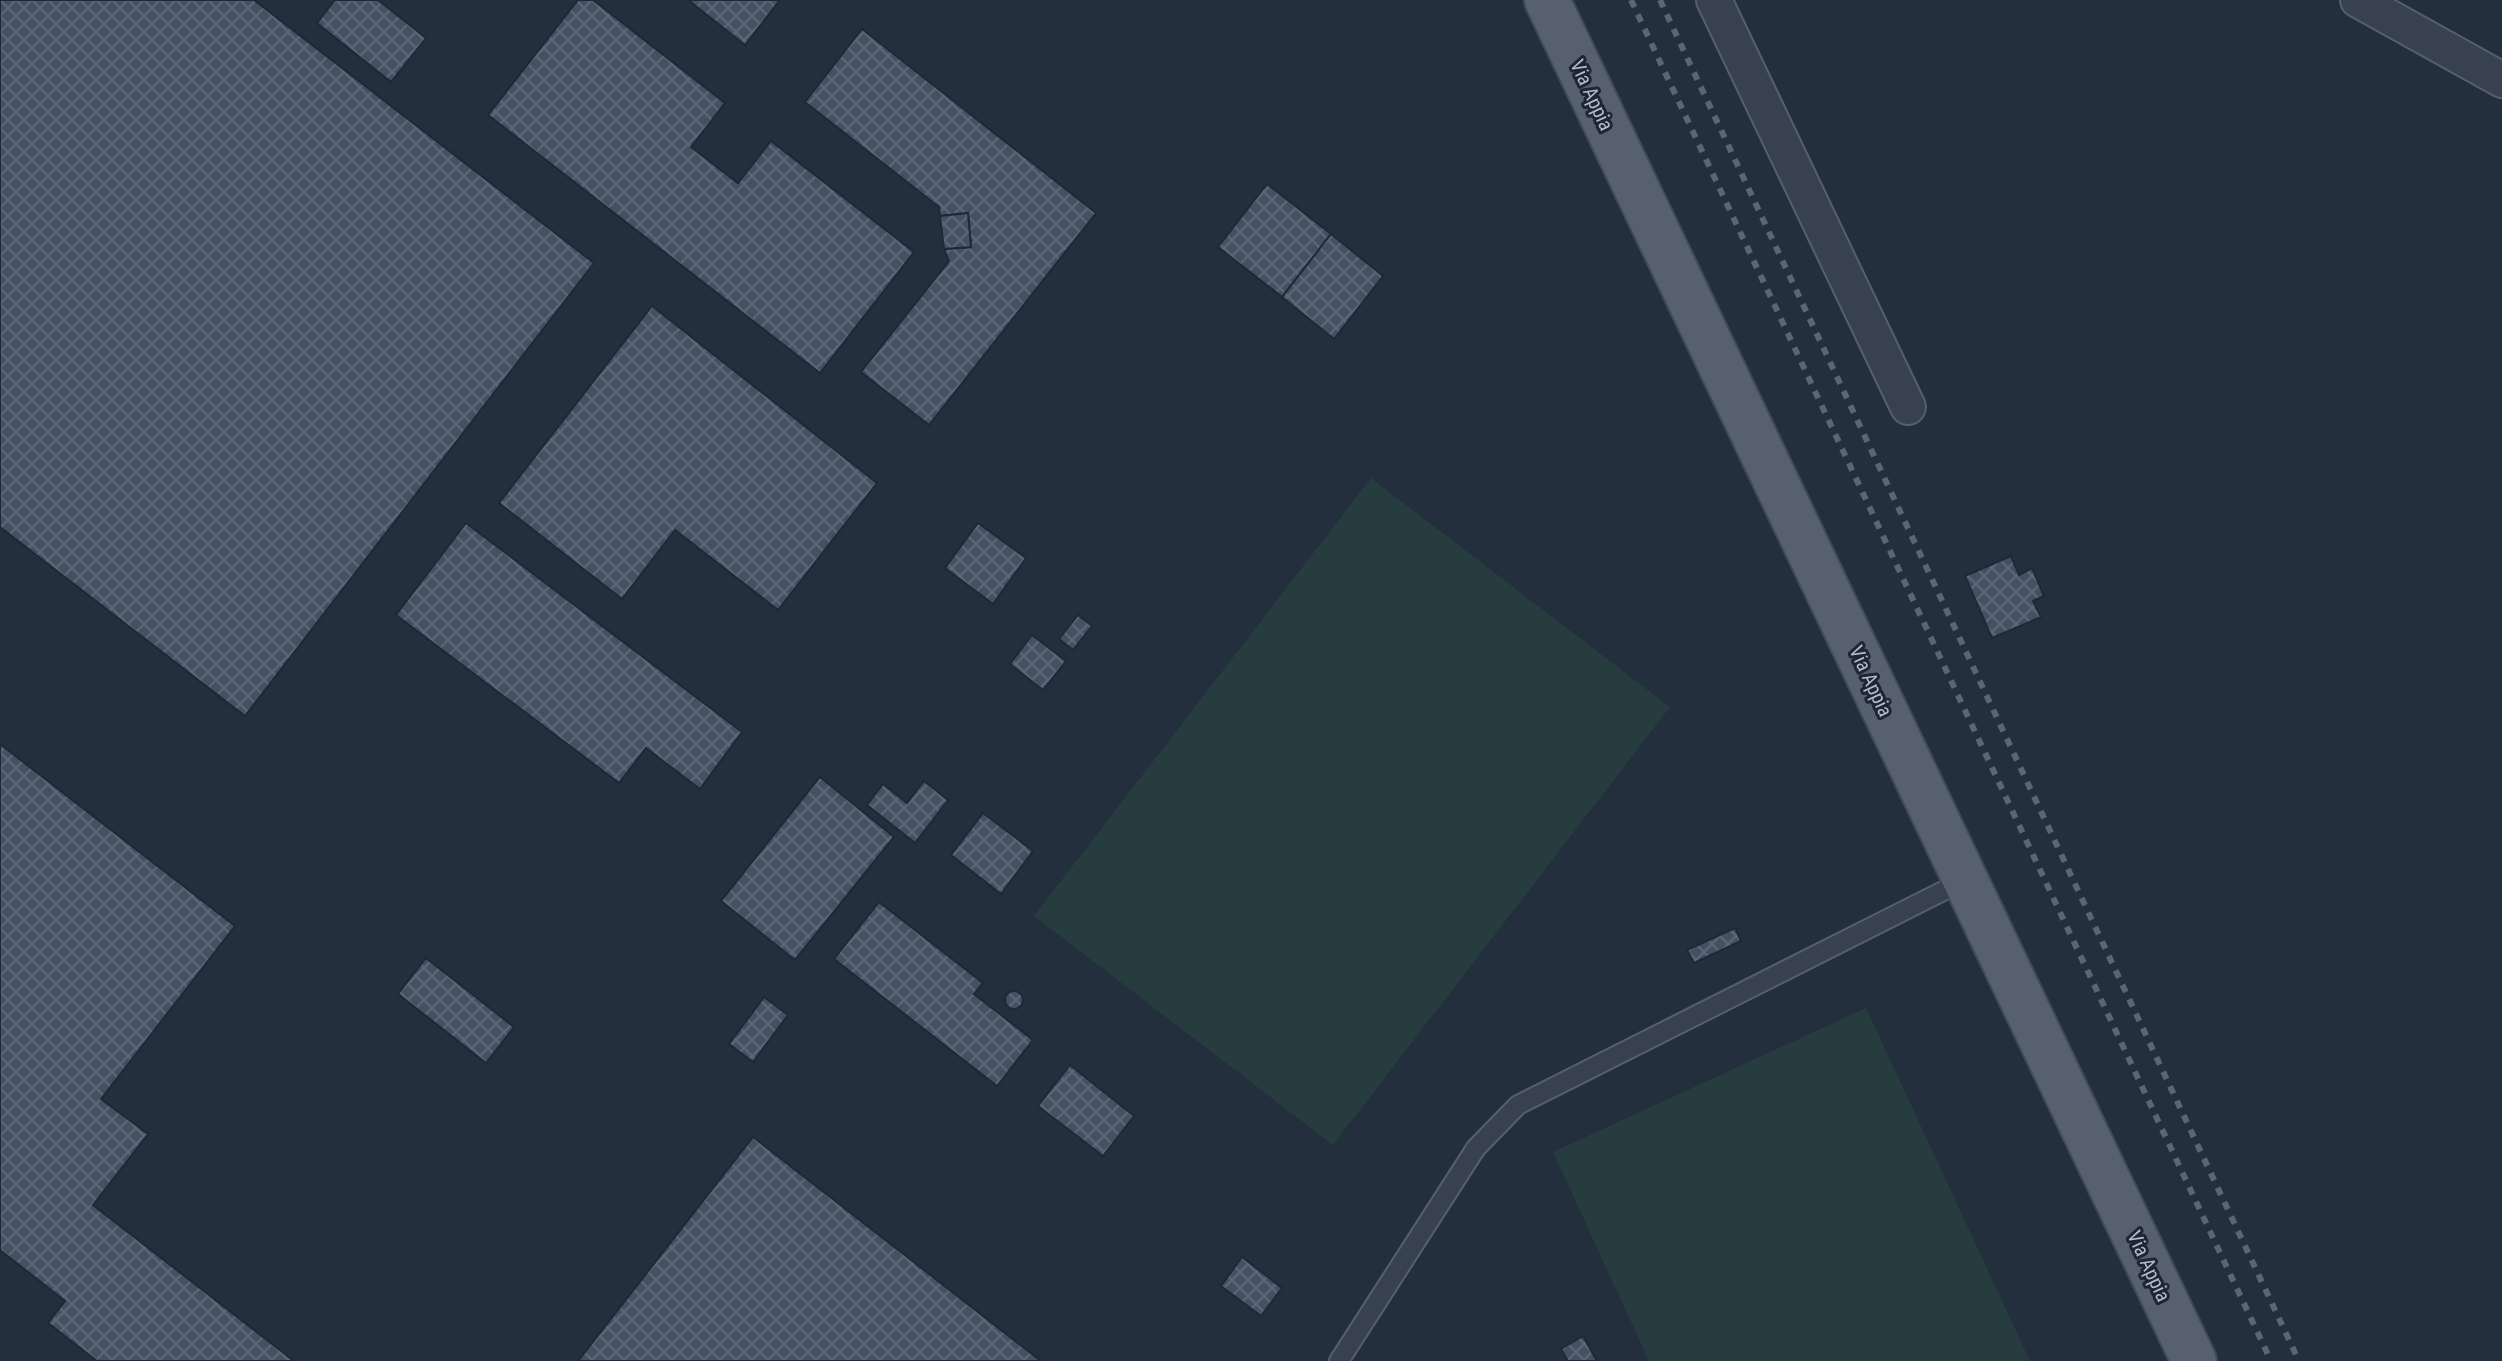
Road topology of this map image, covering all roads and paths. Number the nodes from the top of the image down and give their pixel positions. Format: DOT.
graph roads {
  1 [pos="1547,0"];
  2 [pos="1714,0"];
  3 [pos="2358,0"];
  4 [pos="2502,80"];
  5 [pos="1908,407"];
  6 [pos="1965,880"];
  7 [pos="1339,1361"];
  8 [pos="2194,1361"];
  1 -- 6 [label="main road, Via Appia"];
  2 -- 5 [label="street"];
  3 -- 4 [label="street"];
  6 -- 7 [label="lane"];
  6 -- 8 [label="main road, Via Appia"];
}
